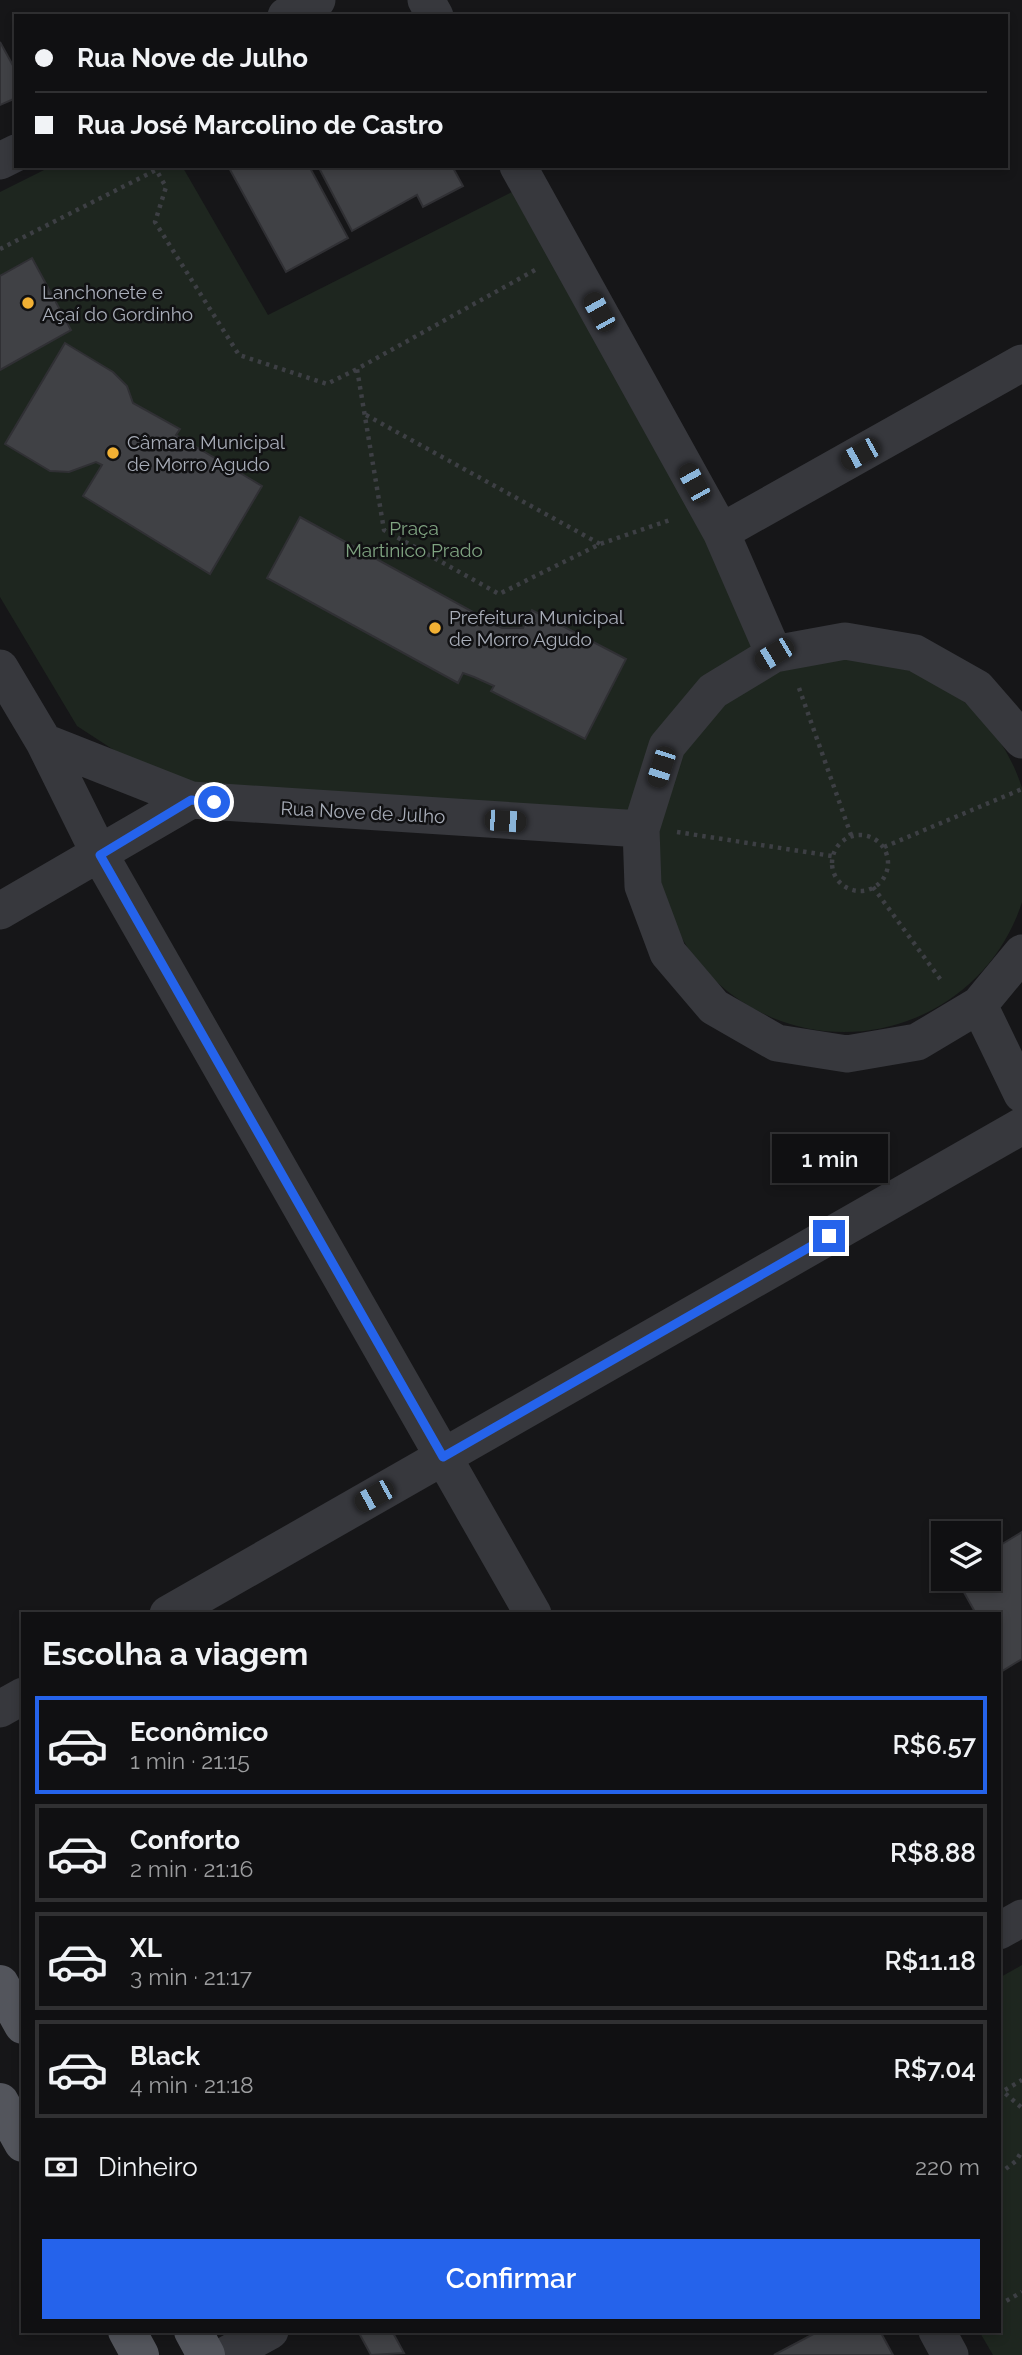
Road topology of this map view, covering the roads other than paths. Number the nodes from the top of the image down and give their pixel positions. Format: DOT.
graph roads {
  1 [pos="317,0"];
  2 [pos="290,14"];
  3 [pos="519,168"];
  4 [pos="1022,363"];
  5 [pos="721,532"];
  6 [pos="785,665"];
  7 [pos="0,667"];
  8 [pos="1022,740"];
  9 [pos="44,742"];
  10 [pos="191,800"];
  11 [pos="656,830"];
  12 [pos="100,855"];
  13 [pos="0,911"];
  14 [pos="1022,954"];
  15 [pos="979,1005"];
  16 [pos="1022,1094"];
  17 [pos="1022,1126"];
  18 [pos="443,1457"];
  19 [pos="172,1612"];
  20 [pos="532,1612"];
  21 [pos="21,1697"];
  22 [pos="0,1709"];
  23 [pos="1022,1918"];
  24 [pos="1001,1930"];
  25 [pos="0,1984"];
  26 [pos="21,2021"];
  27 [pos="0,2102"];
  28 [pos="21,2139"];
  29 [pos="128,2333"];
  30 [pos="193,2333"];
  31 [pos="266,2333"];
  32 [pos="938,2333"];
  33 [pos="140,2355"];
  34 [pos="206,2355"];
  35 [pos="226,2355"];
  36 [pos="950,2355"];
  1 -- 2 [label="street"];
  3 -- 5 [label="street"];
  4 -- 5 [label="street"];
  5 -- 6 [label="street"];
  6 -- 8 [label="street"];
  6 -- 11 [label="street"];
  7 -- 9 [label="street"];
  9 -- 10 [label="street, Rua Nove de Julho"];
  9 -- 12 [label="street"];
  10 -- 11 [label="street, Rua Nove de Julho"];
  10 -- 12 [label="street"];
  11 -- 15 [label="street"];
  12 -- 13 [label="street"];
  12 -- 18 [label="street"];
  14 -- 15 [label="street"];
  15 -- 16 [label="street"];
  17 -- 18 [label="street"];
  18 -- 19 [label="street"];
  18 -- 20 [label="street"];
  21 -- 22 [label="street"];
  23 -- 24 [label="street"];
  25 -- 26 [label="main road"];
  27 -- 28 [label="main road"];
  29 -- 33 [label="main road"];
  30 -- 34 [label="main road"];
  31 -- 35 [label="street"];
  32 -- 36 [label="street"];
}
